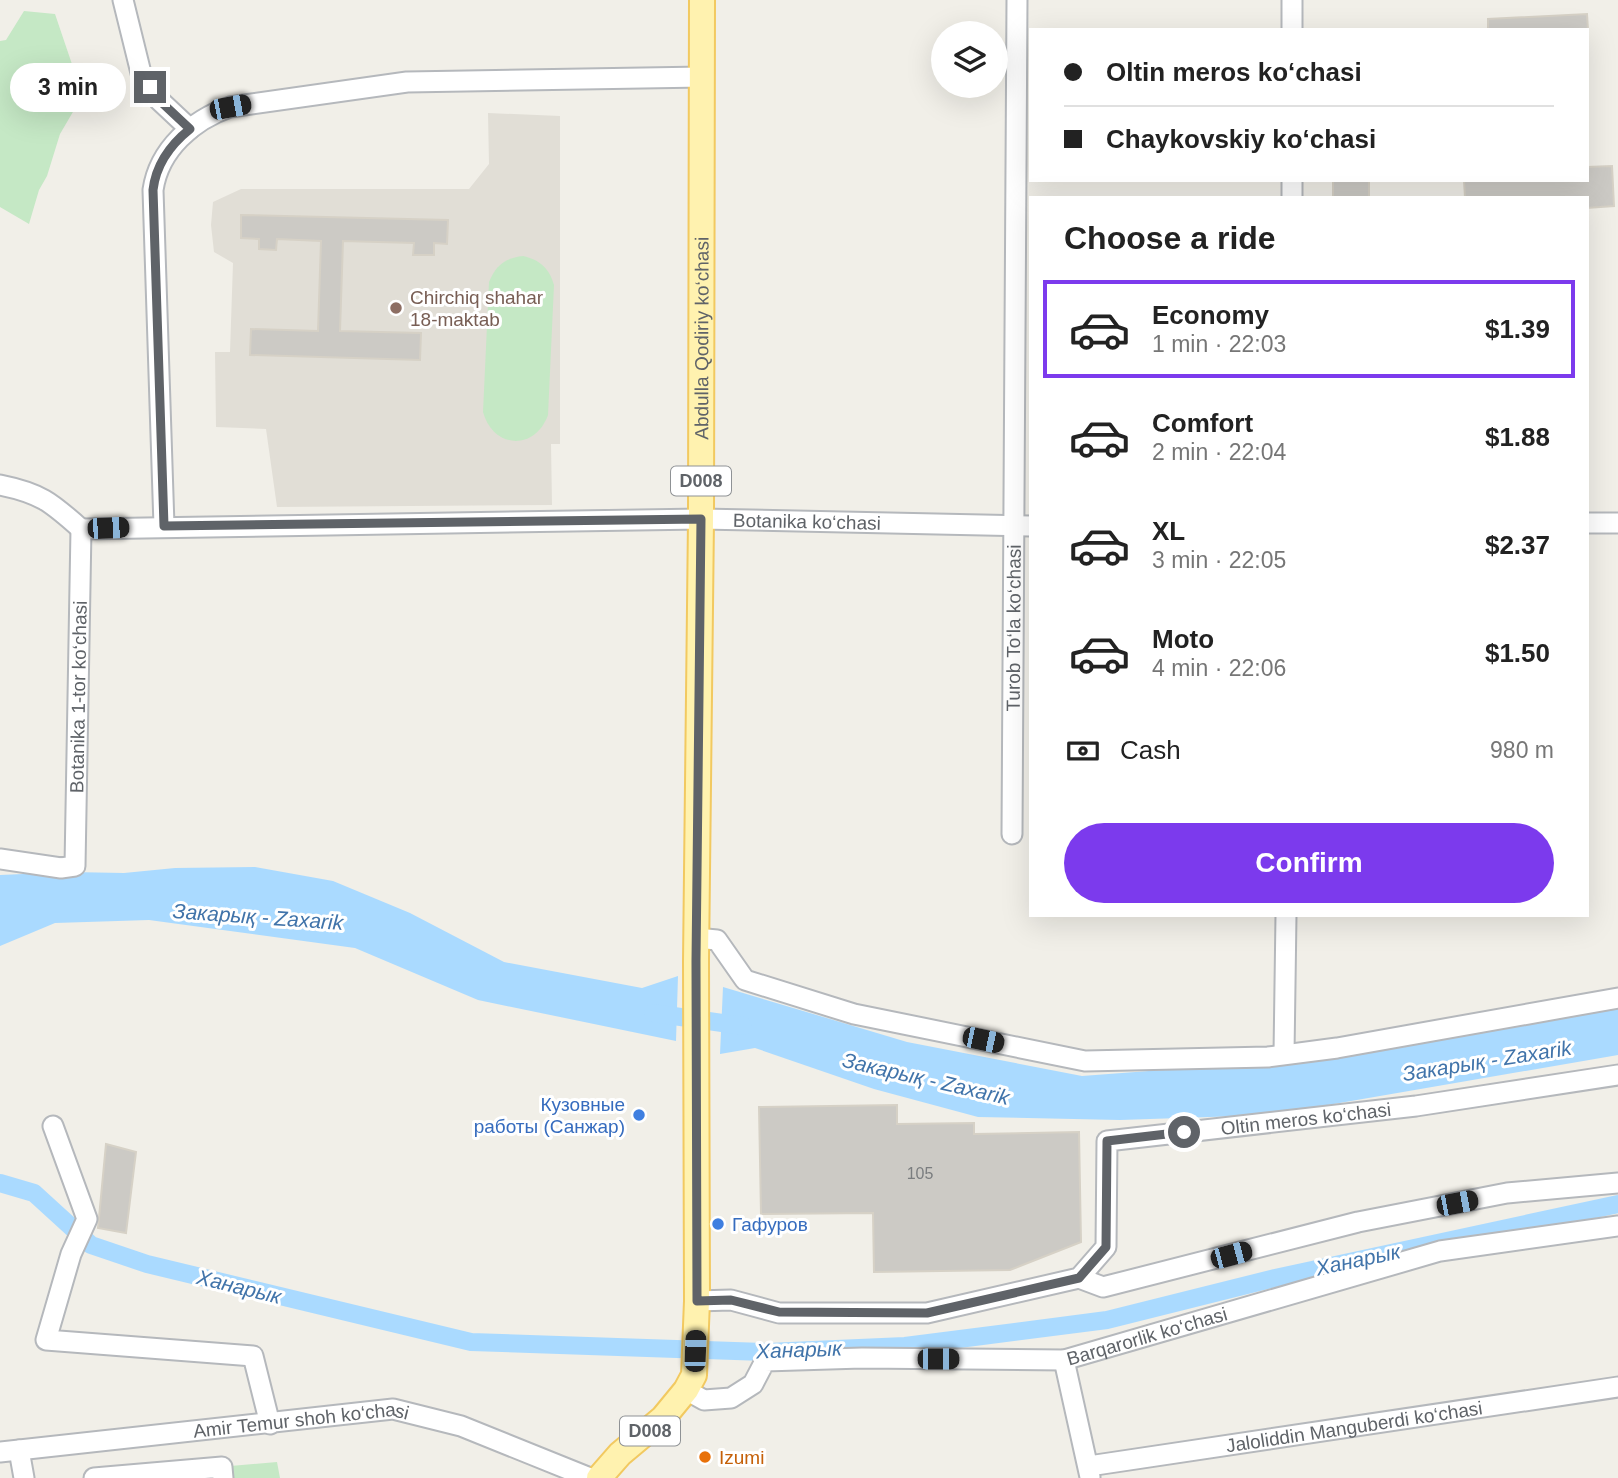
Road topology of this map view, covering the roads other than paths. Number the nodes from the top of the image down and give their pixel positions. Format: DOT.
graph roads {
  1 [pos="123,0"];
  2 [pos="702,0"];
  3 [pos="1017,0"];
  4 [pos="1293,0"];
  5 [pos="1292,28"];
  6 [pos="703,77"];
  7 [pos="190,129"];
  8 [pos="0,485"];
  9 [pos="701,519"];
  10 [pos="1589,523"];
  11 [pos="1618,523"];
  12 [pos="164,526"];
  13 [pos="1022,526"];
  14 [pos="81,529"];
  15 [pos="1013,834"];
  16 [pos="0,859"];
  17 [pos="1286,917"];
  18 [pos="696,950"];
  19 [pos="1618,998"];
  20 [pos="1284,1054"];
  21 [pos="1618,1074"];
  22 [pos="53,1126"];
  23 [pos="1618,1183"];
  24 [pos="1618,1226"];
  25 [pos="1079,1278"];
  26 [pos="697,1301"];
  27 [pos="1064,1360"];
  28 [pos="690,1383"];
  29 [pos="1618,1387"];
  30 [pos="270,1424"];
  31 [pos="10,1451"];
  32 [pos="1089,1472"];
  33 [pos="174,1475"];
  34 [pos="24,1478"];
  35 [pos="94,1478"];
  36 [pos="223,1478"];
  37 [pos="590,1478"];
  38 [pos="598,1478"];
  1 -- 7 [label="street"];
  2 -- 6 [label="main road, Abdulla Qodiriy ko‘chasi / D008"];
  3 -- 13 [label="street, Turob To‘la ko‘chasi"];
  4 -- 5 [label="street"];
  6 -- 7 [label="street"];
  6 -- 9 [label="main road, Abdulla Qodiriy ko‘chasi / D008"];
  7 -- 12 [label="street"];
  8 -- 14 [label="street"];
  9 -- 12 [label="street, Botanika ko‘chasi"];
  9 -- 13 [label="street, Botanika ko‘chasi"];
  9 -- 18 [label="main road, Abdulla Qodiriy ko‘chasi / D008"];
  10 -- 11 [label="street"];
  12 -- 14 [label="street, Botanika ko‘chasi"];
  13 -- 15 [label="street, Turob To‘la ko‘chasi"];
  14 -- 16 [label="street, Botanika 1-tor ko‘chasi"];
  17 -- 20 [label="street"];
  18 -- 20 [label="street"];
  18 -- 26 [label="main road, Abdulla Qodiriy ko‘chasi / D008"];
  19 -- 20 [label="street"];
  21 -- 25 [label="street, Oltin meros ko‘chasi"];
  22 -- 30 [label="street"];
  23 -- 25 [label="street"];
  24 -- 27 [label="street, Barqarorlik ko‘chasi"];
  25 -- 26 [label="street"];
  26 -- 28 [label="main road, Abdulla Qodiriy ko‘chasi / D008"];
  27 -- 28 [label="street, Barqarorlik ko‘chasi"];
  27 -- 32 [label="street"];
  28 -- 38 [label="main road, D008"];
  29 -- 32 [label="street, Jaloliddin Manguberdi ko‘chasi"];
  30 -- 31 [label="street, Amir Temur shoh ko‘chasi"];
  30 -- 37 [label="street, Amir Temur shoh ko‘chasi"];
  31 -- 34 [label="street"];
  33 -- 35 [label="street"];
  33 -- 36 [label="street"];
}
